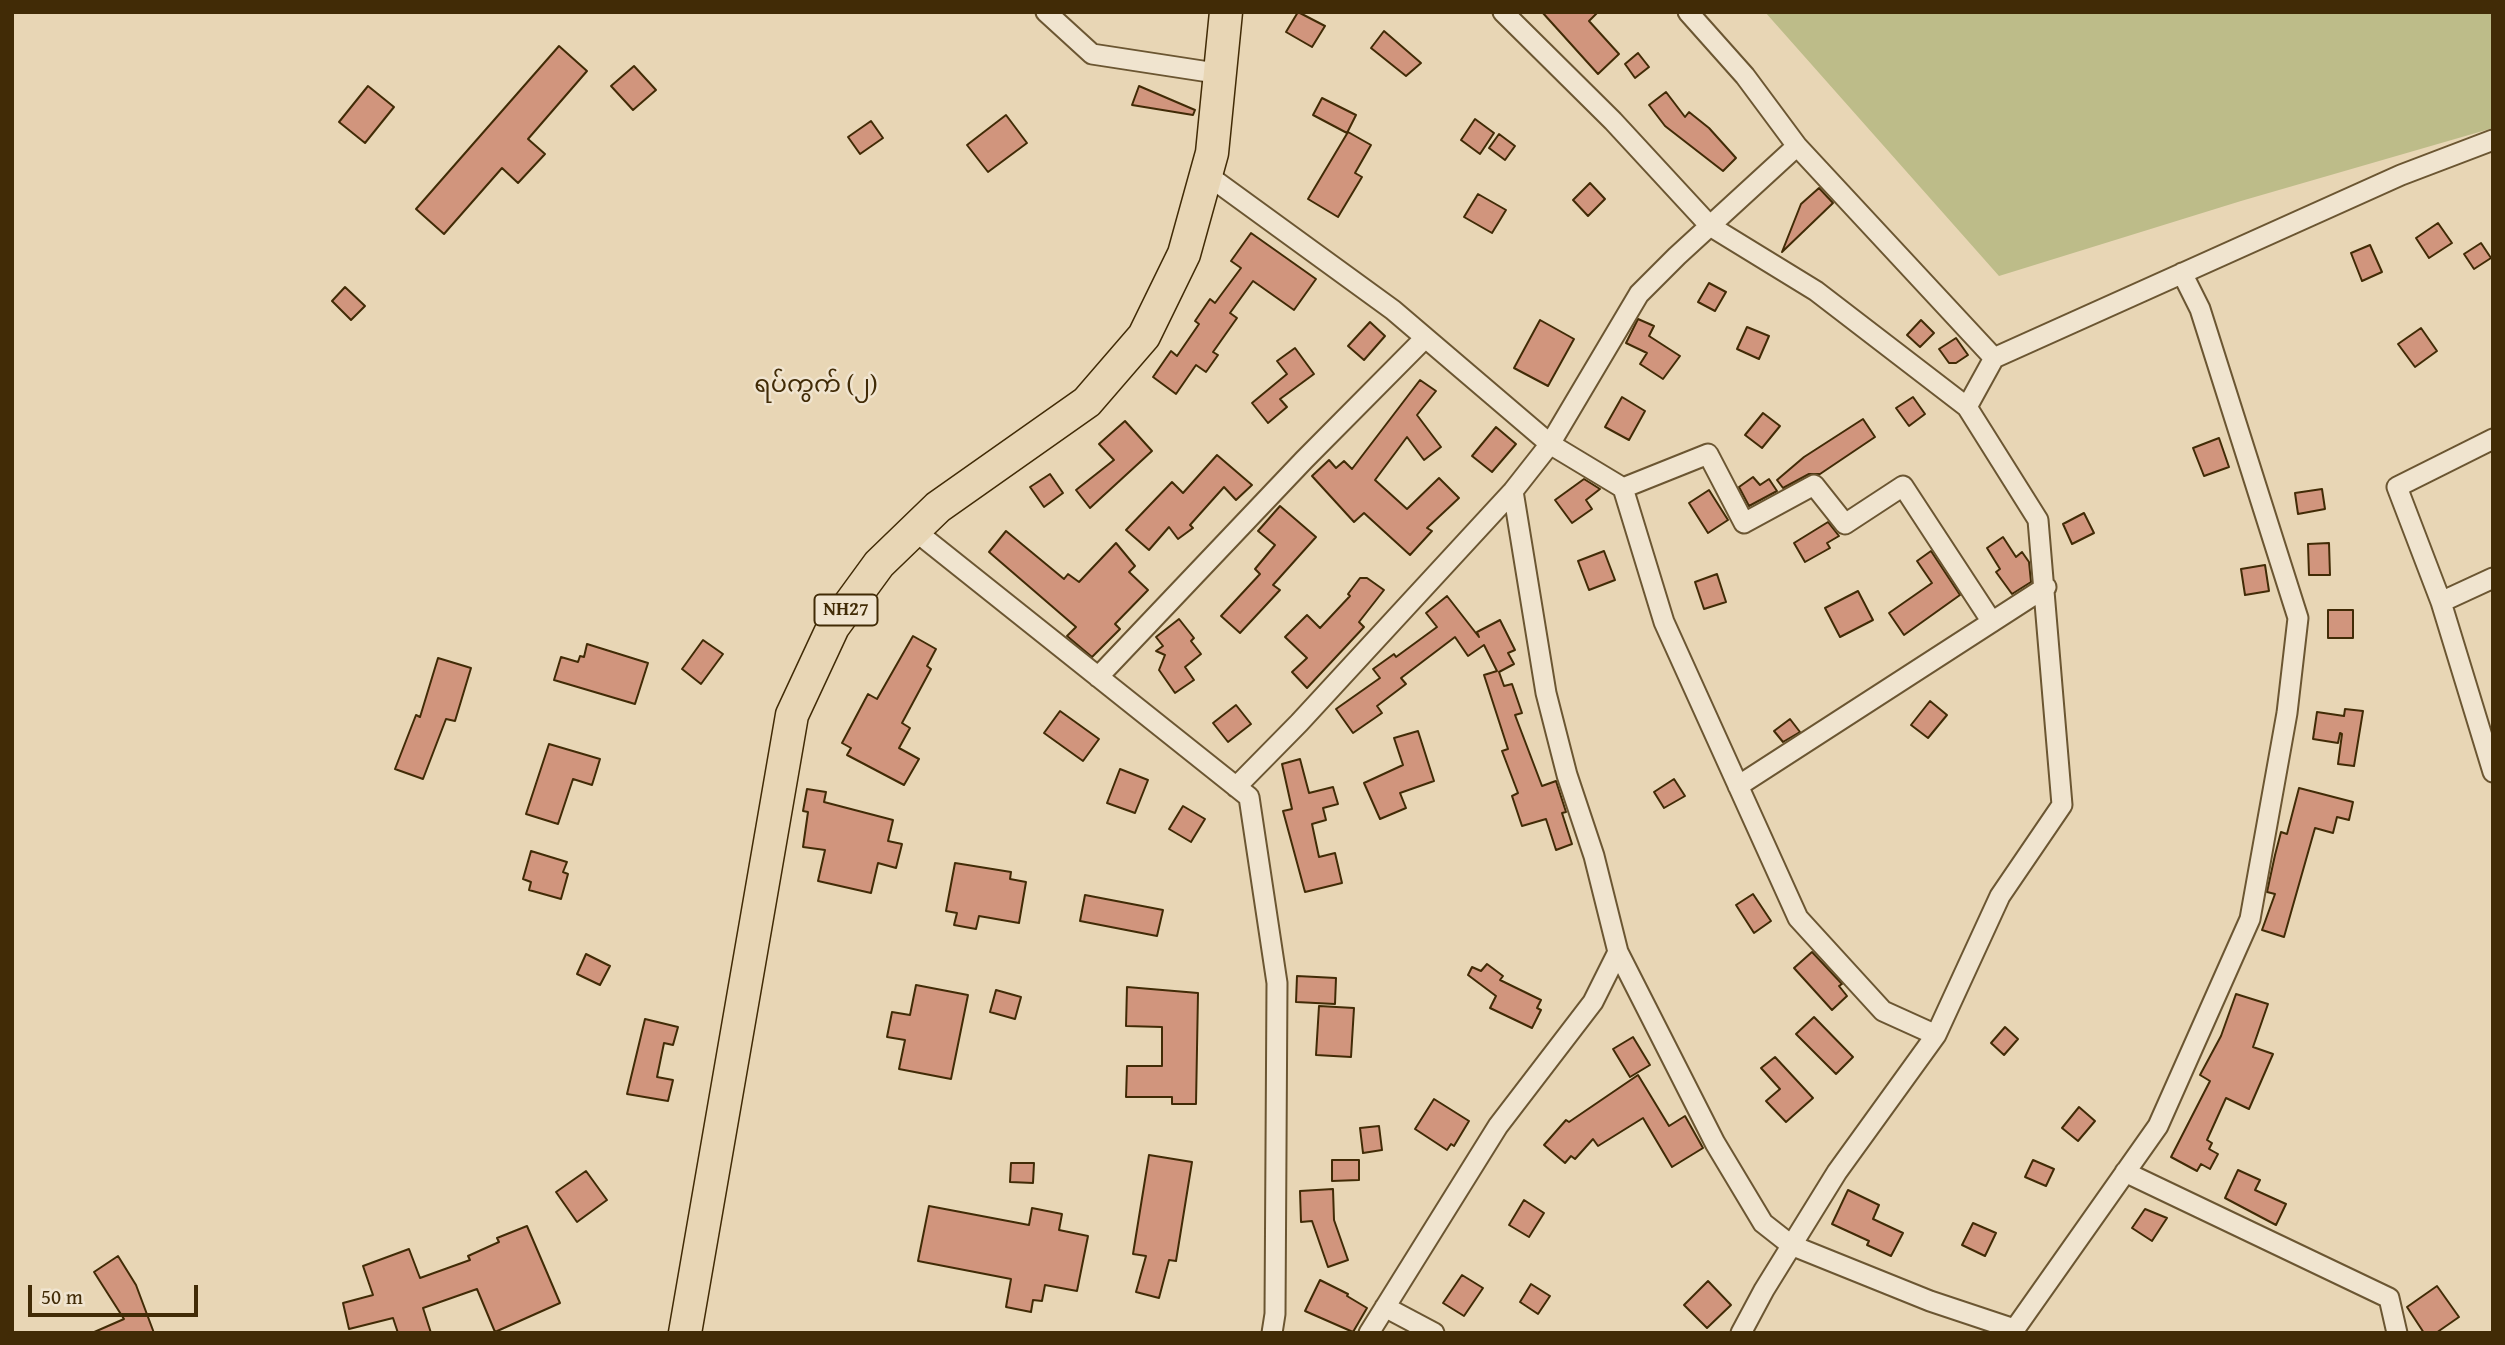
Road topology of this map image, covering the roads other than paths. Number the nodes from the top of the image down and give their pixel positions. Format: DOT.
graph roads {
  1 [pos="1046,12"];
  2 [pos="1226,12"];
  3 [pos="1503,12"];
  4 [pos="1688,12"];
  5 [pos="1222,74"];
  6 [pos="2493,140"];
  7 [pos="1797,146"];
  8 [pos="1206,174"];
  9 [pos="1710,226"];
  10 [pos="2182,273"];
  11 [pos="1425,338"];
  12 [pos="1994,358"];
  13 [pos="1967,407"];
  14 [pos="2493,439"];
  15 [pos="1550,444"];
  16 [pos="1623,488"];
  17 [pos="1513,491"];
  18 [pos="914,530"];
  19 [pos="2493,578"];
  20 [pos="2046,587"];
  21 [pos="2441,602"];
  22 [pos="1992,622"];
  23 [pos="1098,677"];
  24 [pos="2493,772"];
  25 [pos="1738,786"];
  26 [pos="1236,787"];
  27 [pos="1618,952"];
  28 [pos="1936,1035"];
  29 [pos="2125,1172"];
  30 [pos="1791,1245"];
  31 [pos="1385,1307"];
  32 [pos="2013,1331"];
  33 [pos="685,1333"];
  34 [pos="1272,1333"];
  35 [pos="1368,1333"];
  36 [pos="1434,1333"];
  37 [pos="1741,1333"];
  38 [pos="2398,1333"];
  1 -- 5 [label="street"];
  2 -- 5 [label="highway, NH27"];
  3 -- 9 [label="street"];
  4 -- 7 [label="street"];
  5 -- 8 [label="highway, NH27"];
  6 -- 10 [label="street"];
  7 -- 9 [label="street"];
  7 -- 12 [label="street"];
  8 -- 11 [label="street"];
  8 -- 18 [label="highway, NH27"];
  9 -- 13 [label="street"];
  9 -- 15 [label="street"];
  10 -- 12 [label="street"];
  10 -- 29 [label="street"];
  11 -- 15 [label="street"];
  11 -- 23 [label="street"];
  12 -- 13 [label="street"];
  13 -- 20 [label="street"];
  14 -- 21 [label="street"];
  15 -- 16 [label="street"];
  15 -- 17 [label="street"];
  16 -- 22 [label="street"];
  16 -- 25 [label="street"];
  17 -- 26 [label="street"];
  17 -- 27 [label="street"];
  18 -- 23 [label="street"];
  18 -- 33 [label="highway, NH27"];
  19 -- 21 [label="street"];
  20 -- 22 [label="street"];
  20 -- 28 [label="street"];
  21 -- 24 [label="street"];
  22 -- 25 [label="street"];
  23 -- 26 [label="street"];
  25 -- 28 [label="street"];
  26 -- 34 [label="street"];
  27 -- 30 [label="street"];
  27 -- 31 [label="street"];
  28 -- 30 [label="street"];
  29 -- 32 [label="street"];
  29 -- 38 [label="street"];
  30 -- 32 [label="street"];
  30 -- 37 [label="street"];
  31 -- 35 [label="street"];
  31 -- 36 [label="street"];
}
